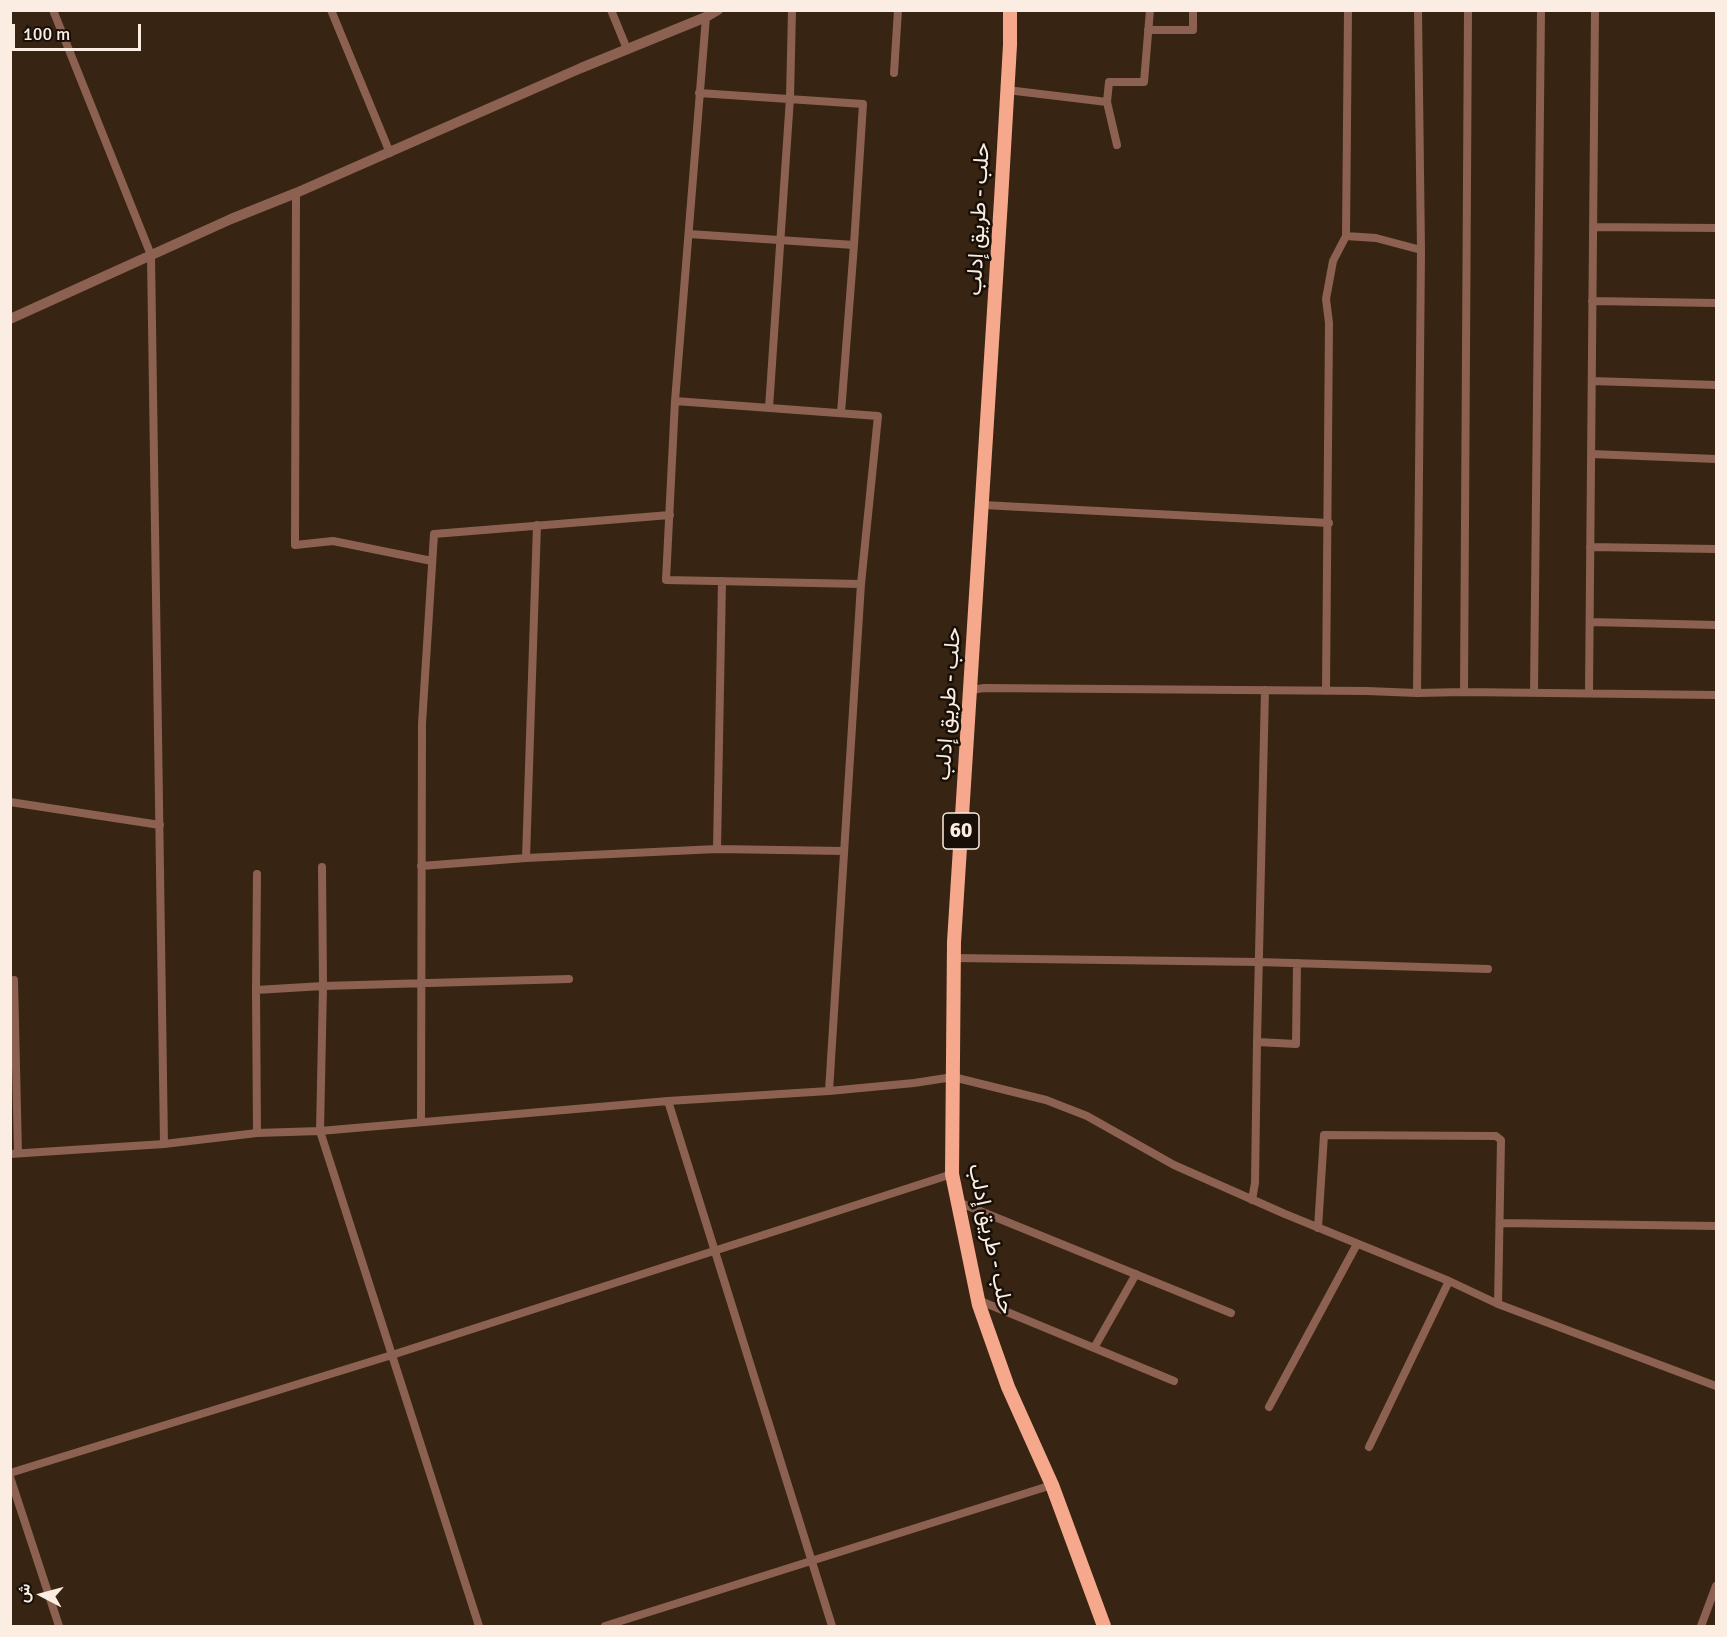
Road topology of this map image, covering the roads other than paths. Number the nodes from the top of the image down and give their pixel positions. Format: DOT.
graph roads {
  1 [pos="54,10"];
  2 [pos="331,10"];
  3 [pos="611,10"];
  4 [pos="718,10"];
  5 [pos="792,10"];
  6 [pos="898,10"];
  7 [pos="1010,10"];
  8 [pos="1150,10"];
  9 [pos="1193,10"];
  10 [pos="1348,10"];
  11 [pos="1418,10"];
  12 [pos="1468,10"];
  13 [pos="1540,10"];
  14 [pos="1595,10"];
  15 [pos="706,17"];
  16 [pos="1148,30"];
  17 [pos="627,49"];
  18 [pos="894,73"];
  19 [pos="1007,90"];
  20 [pos="699,93"];
  21 [pos="790,98"];
  22 [pos="1107,102"];
  23 [pos="1117,145"];
  24 [pos="390,153"];
  25 [pos="296,194"];
  26 [pos="1593,227"];
  27 [pos="1716,228"];
  28 [pos="689,234"];
  29 [pos="1346,236"];
  30 [pos="781,240"];
  31 [pos="854,244"];
  32 [pos="1421,250"];
  33 [pos="151,255"];
  34 [pos="1592,301"];
  35 [pos="1716,303"];
  36 [pos="10,319"];
  37 [pos="1592,381"];
  38 [pos="1716,385"];
  39 [pos="675,401"];
  40 [pos="769,408"];
  41 [pos="841,413"];
  42 [pos="1591,454"];
  43 [pos="1716,459"];
  44 [pos="983,506"];
  45 [pos="670,515"];
  46 [pos="1329,523"];
  47 [pos="537,525"];
  48 [pos="1590,547"];
  49 [pos="1716,549"];
  50 [pos="432,561"];
  51 [pos="722,581"];
  52 [pos="861,584"];
  53 [pos="1590,622"];
  54 [pos="1716,625"];
  55 [pos="971,690"];
  56 [pos="1265,690"];
  57 [pos="1326,691"];
  58 [pos="1464,692"];
  59 [pos="1417,693"];
  60 [pos="1534,693"];
  61 [pos="1589,693"];
  62 [pos="1716,695"];
  63 [pos="10,802"];
  64 [pos="160,825"];
  65 [pos="717,849"];
  66 [pos="844,851"];
  67 [pos="526,858"];
  68 [pos="422,866"];
  69 [pos="322,867"];
  70 [pos="257,874"];
  71 [pos="954,958"];
  72 [pos="1259,962"];
  73 [pos="1297,963"];
  74 [pos="1488,969"];
  75 [pos="569,979"];
  76 [pos="14,980"];
  77 [pos="421,984"];
  78 [pos="323,986"];
  79 [pos="256,990"];
  80 [pos="1257,1042"];
  81 [pos="953,1077"];
  82 [pos="829,1091"];
  83 [pos="668,1101"];
  84 [pos="421,1122"];
  85 [pos="320,1131"];
  86 [pos="257,1133"];
  87 [pos="164,1144"];
  88 [pos="14,1153"];
  89 [pos="952,1174"];
  90 [pos="1252,1200"];
  91 [pos="958,1202"];
  92 [pos="1500,1223"];
  93 [pos="1716,1226"];
  94 [pos="1318,1228"];
  95 [pos="1356,1244"];
  96 [pos="714,1252"];
  97 [pos="1136,1274"];
  98 [pos="1449,1281"];
  99 [pos="978,1300"];
  100 [pos="1498,1304"];
  101 [pos="1231,1313"];
  102 [pos="1094,1348"];
  103 [pos="392,1355"];
  104 [pos="1174,1381"];
  105 [pos="1716,1386"];
  106 [pos="1269,1407"];
  107 [pos="1369,1447"];
  108 [pos="10,1475"];
  109 [pos="1052,1485"];
  110 [pos="811,1561"];
  111 [pos="1716,1586"];
  112 [pos="59,1626"];
  113 [pos="479,1626"];
  114 [pos="605,1626"];
  115 [pos="832,1626"];
  116 [pos="1104,1626"];
  117 [pos="1701,1626"];
  1 -- 33 [label="street"];
  2 -- 24 [label="street"];
  3 -- 17 [label="street"];
  4 -- 15 [label="street"];
  5 -- 21 [label="street"];
  6 -- 18 [label="street"];
  7 -- 19 [label="highway, حلب - طريق إدلب / 60"];
  8 -- 16 [label="street"];
  9 -- 16 [label="street"];
  10 -- 29 [label="street"];
  11 -- 32 [label="street"];
  12 -- 58 [label="street"];
  13 -- 60 [label="street"];
  14 -- 26 [label="street"];
  15 -- 17 [label="street"];
  15 -- 20 [label="street"];
  16 -- 22 [label="street"];
  17 -- 24 [label="street"];
  19 -- 22 [label="street"];
  19 -- 44 [label="highway, حلب - طريق إدلب / 60"];
  20 -- 21 [label="street"];
  20 -- 28 [label="street"];
  21 -- 30 [label="street"];
  21 -- 31 [label="street"];
  22 -- 23 [label="street"];
  24 -- 25 [label="street"];
  25 -- 33 [label="street"];
  25 -- 50 [label="street"];
  26 -- 27 [label="street"];
  26 -- 34 [label="street"];
  28 -- 30 [label="street"];
  28 -- 39 [label="street"];
  29 -- 32 [label="street"];
  29 -- 46 [label="street"];
  30 -- 31 [label="street"];
  30 -- 40 [label="street"];
  31 -- 41 [label="street"];
  32 -- 59 [label="street"];
  33 -- 36 [label="street"];
  33 -- 64 [label="street"];
  34 -- 35 [label="street"];
  34 -- 37 [label="street"];
  37 -- 38 [label="street"];
  37 -- 42 [label="street"];
  39 -- 40 [label="street"];
  39 -- 45 [label="street"];
  40 -- 41 [label="street"];
  41 -- 52 [label="street"];
  42 -- 43 [label="street"];
  42 -- 48 [label="street"];
  44 -- 46 [label="street"];
  44 -- 55 [label="highway, حلب - طريق إدلب / 60"];
  45 -- 47 [label="street"];
  45 -- 51 [label="street"];
  46 -- 57 [label="street"];
  47 -- 50 [label="street"];
  47 -- 67 [label="street"];
  48 -- 49 [label="street"];
  48 -- 53 [label="street"];
  50 -- 68 [label="street"];
  51 -- 52 [label="street"];
  51 -- 65 [label="street"];
  52 -- 66 [label="street"];
  53 -- 54 [label="street"];
  53 -- 61 [label="street"];
  55 -- 56 [label="street"];
  55 -- 71 [label="highway, حلب - طريق إدلب / 60"];
  56 -- 57 [label="street"];
  56 -- 72 [label="street"];
  57 -- 59 [label="street"];
  58 -- 59 [label="street"];
  58 -- 60 [label="street"];
  60 -- 61 [label="street"];
  61 -- 62 [label="street"];
  63 -- 64 [label="street"];
  64 -- 87 [label="street"];
  65 -- 66 [label="street"];
  65 -- 67 [label="street"];
  66 -- 82 [label="street"];
  67 -- 68 [label="street"];
  68 -- 77 [label="street"];
  69 -- 78 [label="street"];
  70 -- 79 [label="street"];
  71 -- 72 [label="street"];
  71 -- 81 [label="highway, حلب - طريق إدلب / 60"];
  72 -- 73 [label="street"];
  72 -- 80 [label="street"];
  73 -- 74 [label="street"];
  73 -- 80 [label="street"];
  75 -- 77 [label="street"];
  76 -- 88 [label="street"];
  77 -- 78 [label="street"];
  77 -- 84 [label="street"];
  78 -- 79 [label="street"];
  78 -- 85 [label="street"];
  79 -- 86 [label="street"];
  80 -- 90 [label="street"];
  81 -- 82 [label="street"];
  81 -- 89 [label="highway, حلب - طريق إدلب / 60"];
  81 -- 90 [label="street"];
  82 -- 83 [label="street"];
  83 -- 84 [label="street"];
  83 -- 96 [label="street"];
  84 -- 85 [label="street"];
  85 -- 86 [label="street"];
  85 -- 103 [label="street"];
  86 -- 87 [label="street"];
  87 -- 88 [label="street"];
  89 -- 91 [label="highway, حلب - طريق إدلب / 60"];
  89 -- 96 [label="street"];
  90 -- 94 [label="street"];
  91 -- 97 [label="street"];
  91 -- 99 [label="highway, حلب - طريق إدلب / 60"];
  92 -- 93 [label="street"];
  92 -- 94 [label="street"];
  92 -- 100 [label="street"];
  94 -- 95 [label="street"];
  95 -- 98 [label="street"];
  95 -- 106 [label="street"];
  96 -- 103 [label="street"];
  96 -- 110 [label="street"];
  97 -- 101 [label="street"];
  97 -- 102 [label="street"];
  98 -- 100 [label="street"];
  98 -- 107 [label="street"];
  99 -- 102 [label="street"];
  99 -- 109 [label="highway, حلب - طريق إدلب / 60"];
  100 -- 105 [label="street"];
  102 -- 104 [label="street"];
  103 -- 108 [label="street"];
  103 -- 113 [label="street"];
  108 -- 112 [label="street"];
  109 -- 110 [label="street"];
  109 -- 116 [label="highway, حلب - طريق إدلب / 60"];
  110 -- 114 [label="street"];
  110 -- 115 [label="street"];
  111 -- 117 [label="street"];
}
